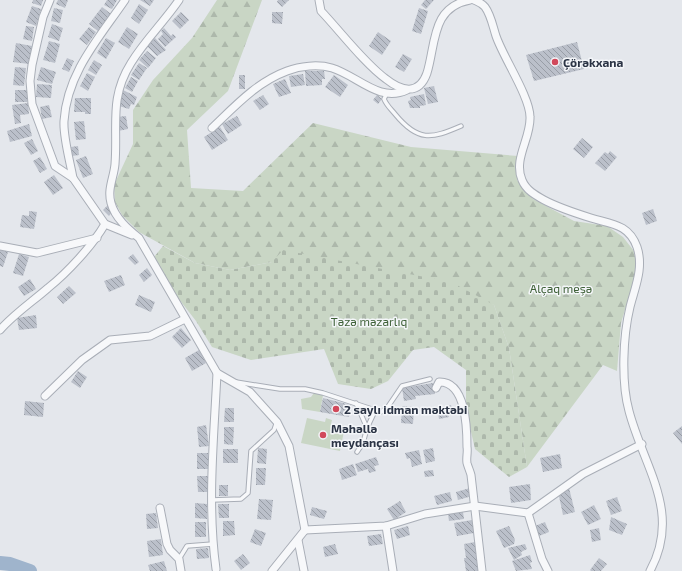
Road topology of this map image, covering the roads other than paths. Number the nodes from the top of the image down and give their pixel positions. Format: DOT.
graph roads {
  1 [pos="50,0"];
  2 [pos="125,0"];
  3 [pos="179,0"];
  4 [pos="319,0"];
  5 [pos="470,0"];
  6 [pos="474,0"];
  7 [pos="407,90"];
  8 [pos="386,95"];
  9 [pos="461,126"];
  10 [pos="212,128"];
  11 [pos="73,178"];
  12 [pos="105,224"];
  13 [pos="97,238"];
  14 [pos="139,238"];
  15 [pos="0,246"];
  16 [pos="185,319"];
  17 [pos="0,330"];
  18 [pos="217,373"];
  19 [pos="430,379"];
  20 [pos="231,382"];
  21 [pos="436,388"];
  22 [pos="45,396"];
  23 [pos="355,402"];
  24 [pos="375,411"];
  25 [pos="277,422"];
  26 [pos="368,428"];
  27 [pos="642,444"];
  28 [pos="357,452"];
  29 [pos="212,500"];
  30 [pos="475,506"];
  31 [pos="160,508"];
  32 [pos="528,513"];
  33 [pos="386,526"];
  34 [pos="305,530"];
  35 [pos="298,540"];
  36 [pos="213,544"];
  37 [pos="179,559"];
  38 [pos="216,569"];
  39 [pos="181,571"];
  40 [pos="272,571"];
  41 [pos="304,571"];
  42 [pos="393,571"];
  43 [pos="482,571"];
  44 [pos="548,571"];
  45 [pos="650,571"];
  1 -- 11 [label="street"];
  2 -- 11 [label="street"];
  3 -- 14 [label="street"];
  4 -- 7 [label="street"];
  5 -- 7 [label="street"];
  6 -- 27 [label="street"];
  7 -- 8 [label="street"];
  8 -- 9 [label="lane"];
  8 -- 10 [label="street"];
  11 -- 12 [label="street"];
  12 -- 13 [label="street"];
  12 -- 14 [label="street"];
  13 -- 15 [label="street"];
  13 -- 17 [label="street"];
  14 -- 16 [label="street"];
  16 -- 18 [label="street"];
  16 -- 22 [label="street"];
  18 -- 20 [label="street"];
  18 -- 29 [label="street"];
  19 -- 24 [label="lane"];
  20 -- 23 [label="lane"];
  20 -- 25 [label="street"];
  21 -- 30 [label="street"];
  23 -- 24 [label="lane"];
  23 -- 26 [label="lane"];
  24 -- 26 [label="lane"];
  25 -- 29 [label="lane"];
  25 -- 34 [label="street"];
  26 -- 28 [label="lane"];
  27 -- 32 [label="street"];
  27 -- 45 [label="street"];
  29 -- 36 [label="street"];
  30 -- 32 [label="street"];
  30 -- 33 [label="street"];
  30 -- 43 [label="street"];
  31 -- 37 [label="street"];
  32 -- 44 [label="street"];
  33 -- 34 [label="street"];
  33 -- 42 [label="street"];
  34 -- 35 [label="street"];
  35 -- 40 [label="street"];
  35 -- 41 [label="street"];
  36 -- 37 [label="lane"];
  36 -- 38 [label="street"];
  37 -- 39 [label="street"];
}
